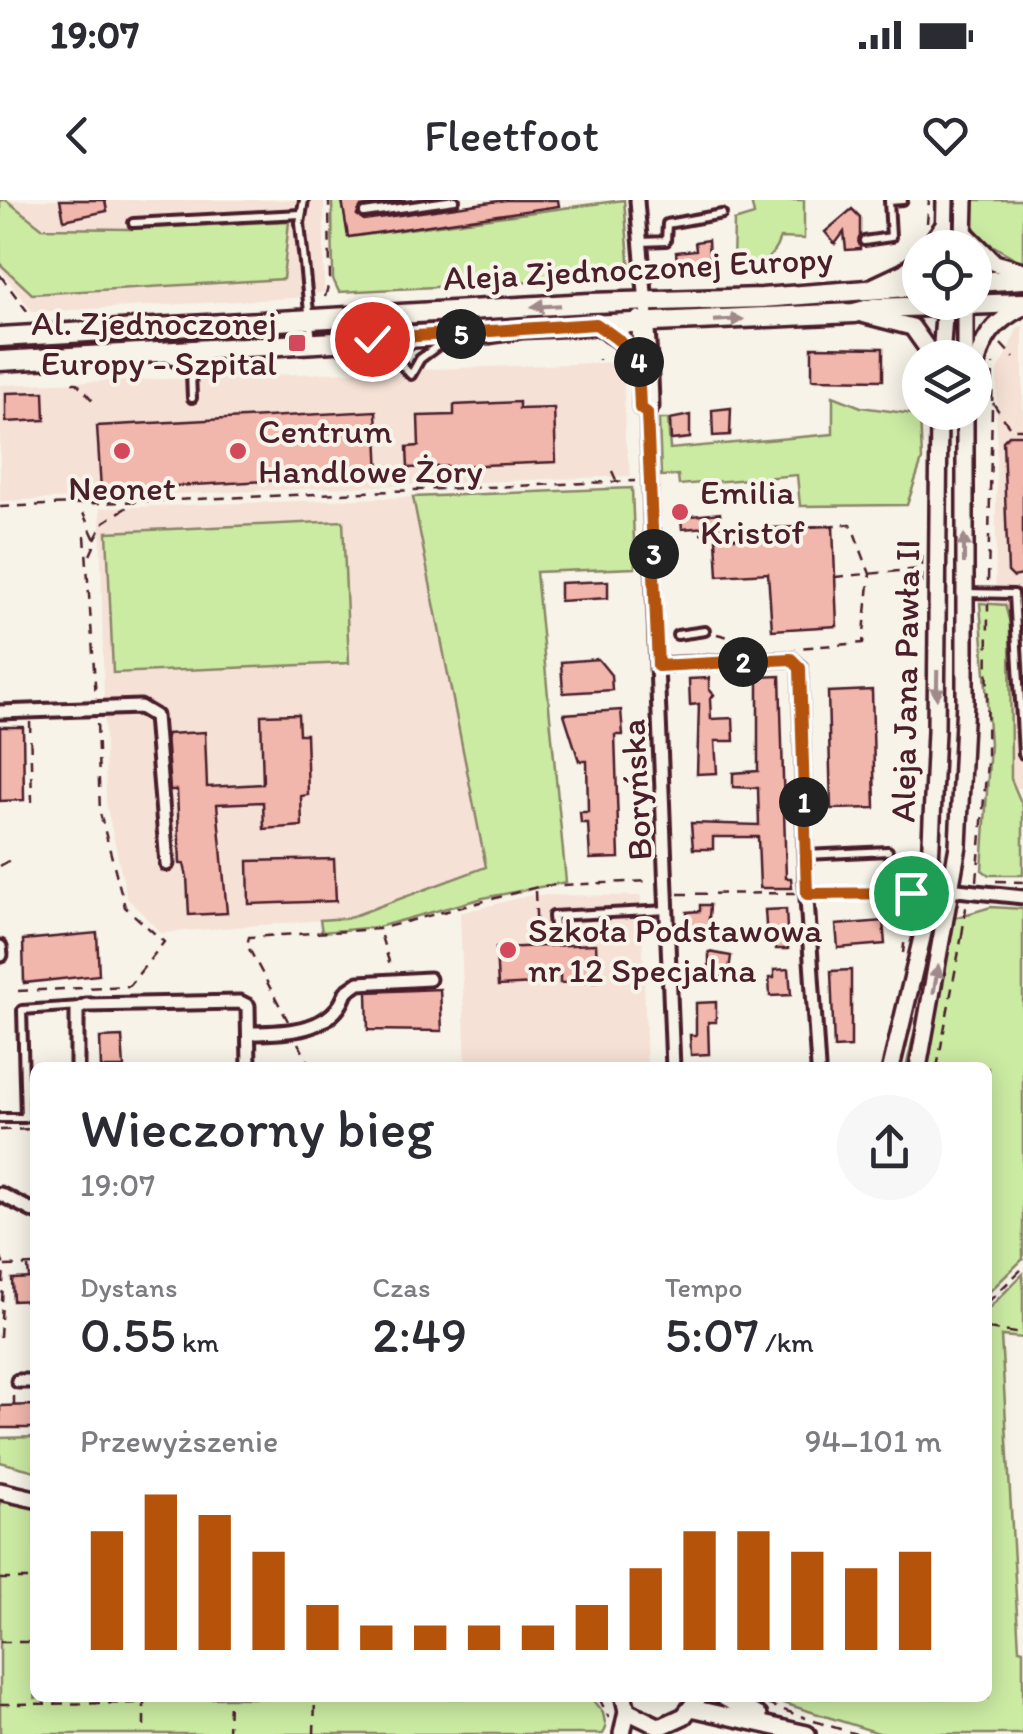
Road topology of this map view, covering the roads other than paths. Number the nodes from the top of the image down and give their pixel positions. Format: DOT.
graph roads {
  1 [pos="304,200"];
  2 [pos="455,200"];
  3 [pos="637,200"];
  4 [pos="903,200"];
  5 [pos="945,200"];
  6 [pos="965,200"];
  7 [pos="301,214"];
  8 [pos="364,214"];
  9 [pos="722,214"];
  10 [pos="133,223"];
  11 [pos="944,226"];
  12 [pos="939,230"];
  13 [pos="944,230"];
  14 [pos="964,230"];
  15 [pos="864,241"];
  16 [pos="640,242"];
  17 [pos="992,260"];
  18 [pos="1023,270"];
  19 [pos="902,273"];
  20 [pos="1023,280"];
  21 [pos="992,281"];
  22 [pos="902,287"];
  23 [pos="869,288"];
  24 [pos="992,304"];
  25 [pos="1023,305"];
  26 [pos="902,307"];
  27 [pos="854,312"];
  28 [pos="643,315"];
  29 [pos="310,319"];
  30 [pos="596,324"];
  31 [pos="453,335"];
  32 [pos="0,337"];
  33 [pos="343,340"];
  34 [pos="923,340"];
  35 [pos="984,340"];
  36 [pos="312,342"];
  37 [pos="214,348"];
  38 [pos="152,352"];
  39 [pos="638,360"];
  40 [pos="0,361"];
  41 [pos="191,372"];
  42 [pos="192,398"];
  43 [pos="647,413"];
  44 [pos="939,430"];
  45 [pos="964,430"];
  46 [pos="964,592"];
  47 [pos="705,632"];
  48 [pos="677,635"];
  49 [pos="658,666"];
  50 [pos="0,712"];
  51 [pos="1023,743"];
  52 [pos="1023,754"];
  53 [pos="888,852"];
  54 [pos="805,855"];
  55 [pos="167,864"];
  56 [pos="928,887"];
  57 [pos="951,889"];
  58 [pos="1023,897"];
  59 [pos="670,910"];
  60 [pos="555,936"];
  61 [pos="0,947"];
  62 [pos="0,957"];
  63 [pos="429,979"];
  64 [pos="86,1006"];
  65 [pos="249,1034"];
  66 [pos="77,1062"];
  67 [pos="249,1062"];
  68 [pos="673,1062"];
  69 [pos="818,1062"];
  70 [pos="892,1062"];
  71 [pos="919,1062"];
  72 [pos="0,1118"];
  73 [pos="0,1194"];
  74 [pos="30,1209"];
  75 [pos="30,1382"];
  76 [pos="16,1386"];
  77 [pos="0,1492"];
  78 [pos="30,1497"];
  79 [pos="733,1702"];
  80 [pos="694,1703"];
  81 [pos="626,1704"];
  82 [pos="776,1725"];
  83 [pos="616,1728"];
  84 [pos="657,1730"];
  85 [pos="807,1734"];
  1 -- 7 [label="lane"];
  2 -- 8 [label="lane"];
  3 -- 16 [label="street"];
  4 -- 15 [label="lane"];
  5 -- 11 [label="street"];
  6 -- 14 [label="street"];
  7 -- 10 [label="lane"];
  7 -- 29 [label="lane"];
  9 -- 16 [label="lane"];
  11 -- 12 [label="street"];
  11 -- 13 [label="street"];
  16 -- 28 [label="street"];
  17 -- 18 [label="street"];
  19 -- 23 [label="street"];
  20 -- 21 [label="main road"];
  22 -- 23 [label="main road, Aleja Zjednoczonej Europy"];
  23 -- 28 [label="main road, Aleja Zjednoczonej Europy"];
  24 -- 25 [label="main road, Aleja Zjednoczonej Europy"];
  25 -- 35 [label="street"];
  26 -- 27 [label="main road, Aleja Zjednoczonej Europy"];
  28 -- 27 [label="main road, Aleja Zjednoczonej Europy, one-way"];
  27 -- 34 [label="street"];
  28 -- 29 [label="main road, Aleja Zjednoczonej Europy, one-way"];
  28 -- 30 [label="main road, Aleja Zjednoczonej Europy"];
  28 -- 39 [label="street"];
  28 -- 43 [label="street"];
  29 -- 32 [label="main road, Aleja Zjednoczonej Europy"];
  29 -- 36 [label="lane"];
  30 -- 31 [label="main road, Aleja Zjednoczonej Europy"];
  30 -- 39 [label="main road"];
  31 -- 33 [label="main road, Aleja Zjednoczonej Europy"];
  31 -- 33 [label="lane"];
  33 -- 36 [label="main road, Aleja Zjednoczonej Europy"];
  36 -- 37 [label="main road, Aleja Zjednoczonej Europy"];
  37 -- 38 [label="main road, Aleja Zjednoczonej Europy"];
  37 -- 41 [label="lane"];
  38 -- 40 [label="main road, Aleja Zjednoczonej Europy"];
  38 -- 41 [label="lane"];
  39 -- 43 [label="street"];
  41 -- 42 [label="lane"];
  43 -- 49 [label="street, Boryńska"];
  44 -- 56 [label="street, Aleja Jana Pawła II, one-way"];
  46 -- 45 [label="street, Aleja Jana Pawła II, one-way"];
  46 -- 51 [label="lane"];
  46 -- 57 [label="street, Aleja Jana Pawła II"];
  47 -- 48 [label="lane"];
  49 -- 54 [label="street"];
  49 -- 59 [label="street, Boryńska"];
  50 -- 55 [label="street"];
  51 -- 52 [label="lane"];
  53 -- 54 [label="lane"];
  54 -- 69 [label="street"];
  56 -- 57 [label="street"];
  56 -- 70 [label="street, Aleja Jana Pawła II"];
  57 -- 58 [label="street"];
  71 -- 57 [label="street, Aleja Jana Pawła II, one-way"];
  59 -- 60 [label="lane"];
  59 -- 68 [label="street, Boryńska"];
  61 -- 62 [label="street"];
  63 -- 65 [label="street"];
  64 -- 65 [label="street"];
  64 -- 66 [label="street"];
  64 -- 72 [label="lane"];
  65 -- 67 [label="street"];
  73 -- 74 [label="street"];
  75 -- 76 [label="street"];
  77 -- 78 [label="street"];
  79 -- 82 [label="street"];
  80 -- 82 [label="street"];
  80 -- 84 [label="street"];
  81 -- 83 [label="street"];
  81 -- 84 [label="street"];
  82 -- 85 [label="street"];
}
